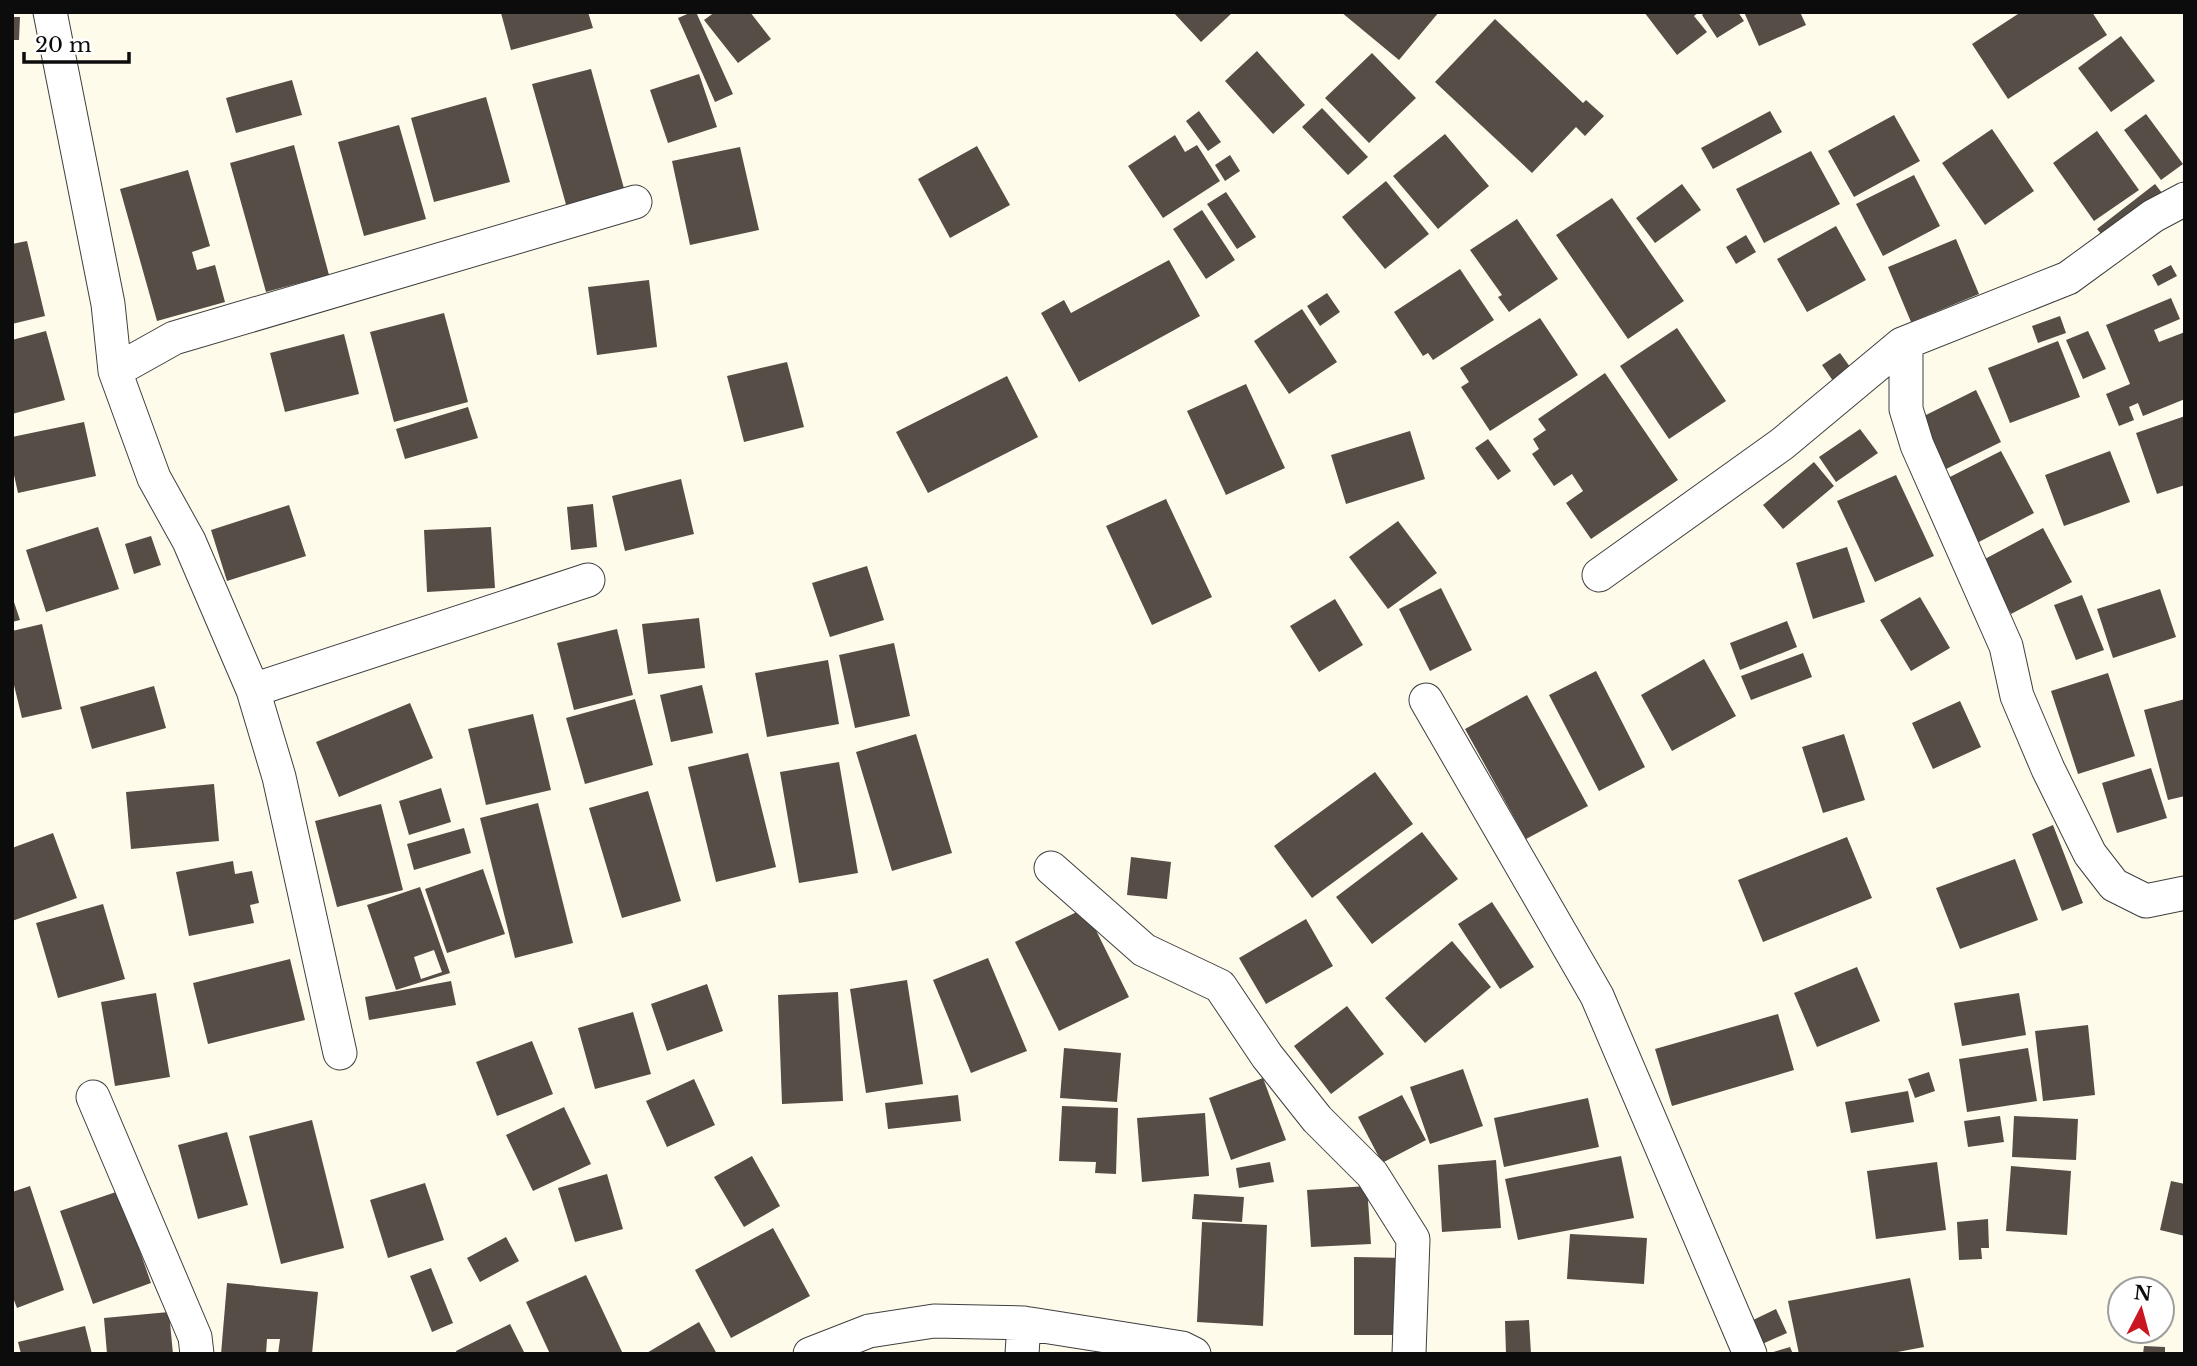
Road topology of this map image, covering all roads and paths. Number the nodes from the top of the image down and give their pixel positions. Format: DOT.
graph roads {
  1 [pos="50,12"];
  2 [pos="2185,200"];
  3 [pos="635,202"];
  4 [pos="1906,343"];
  5 [pos="115,372"];
  6 [pos="1599,575"];
  7 [pos="589,580"];
  8 [pos="253,690"];
  9 [pos="1426,700"];
  10 [pos="1051,869"];
  11 [pos="2185,893"];
  12 [pos="340,1053"];
  13 [pos="93,1097"];
  14 [pos="1023,1338"];
  15 [pos="197,1354"];
  16 [pos="810,1354"];
  17 [pos="1194,1354"];
  18 [pos="1409,1354"];
  19 [pos="1750,1354"];
  1 -- 5 [label="street"];
  2 -- 4 [label="street"];
  3 -- 5 [label="street"];
  4 -- 6 [label="street"];
  4 -- 11 [label="street"];
  5 -- 8 [label="street"];
  7 -- 8 [label="street"];
  8 -- 12 [label="street"];
  9 -- 19 [label="street"];
  10 -- 18 [label="street"];
  13 -- 15 [label="street"];
  14 -- 16 [label="street"];
  14 -- 17 [label="street"];
}
